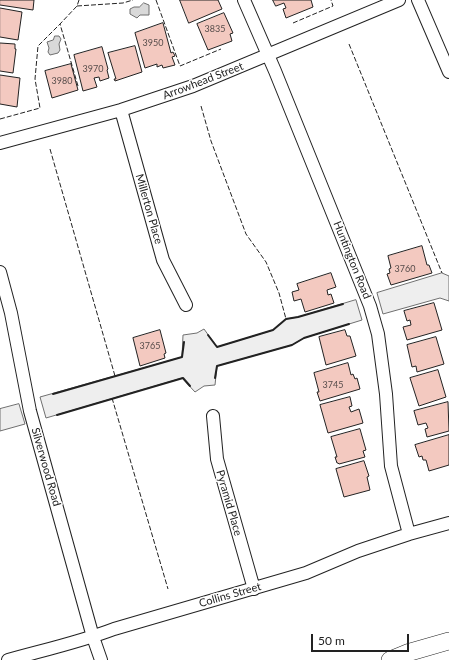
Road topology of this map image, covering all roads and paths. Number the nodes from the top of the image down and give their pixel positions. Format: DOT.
graph roads {
  1 [pos="244,0"];
  2 [pos="399,0"];
  3 [pos="418,0"];
  4 [pos="268,55"];
  5 [pos="449,72"];
  6 [pos="121,110"];
  7 [pos="0,143"];
  8 [pos="0,272"];
  9 [pos="186,305"];
  10 [pos="213,416"];
  11 [pos="449,523"];
  12 [pos="409,534"];
  13 [pos="254,588"];
  14 [pos="93,637"];
  15 [pos="449,640"];
  16 [pos="8,660"];
  17 [pos="102,660"];
  18 [pos="390,660"];
  1 -- 4 [label="street, Huntington Road"];
  2 -- 4 [label="street, Arrowhead Street"];
  3 -- 5 [label="street"];
  4 -- 6 [label="street, Arrowhead Street"];
  4 -- 12 [label="street, Huntington Road"];
  6 -- 7 [label="street, Arrowhead Street"];
  6 -- 9 [label="street, Millerton Place"];
  8 -- 14 [label="street, Silverwood Road"];
  10 -- 13 [label="street, Pyramid Place"];
  11 -- 12 [label="street, Collins Street"];
  12 -- 13 [label="street, Collins Street"];
  13 -- 14 [label="street, Collins Street"];
  14 -- 16 [label="street, Collins Street"];
  14 -- 17 [label="street, Silverwood Road"];
  15 -- 18 [label="street"];
}
